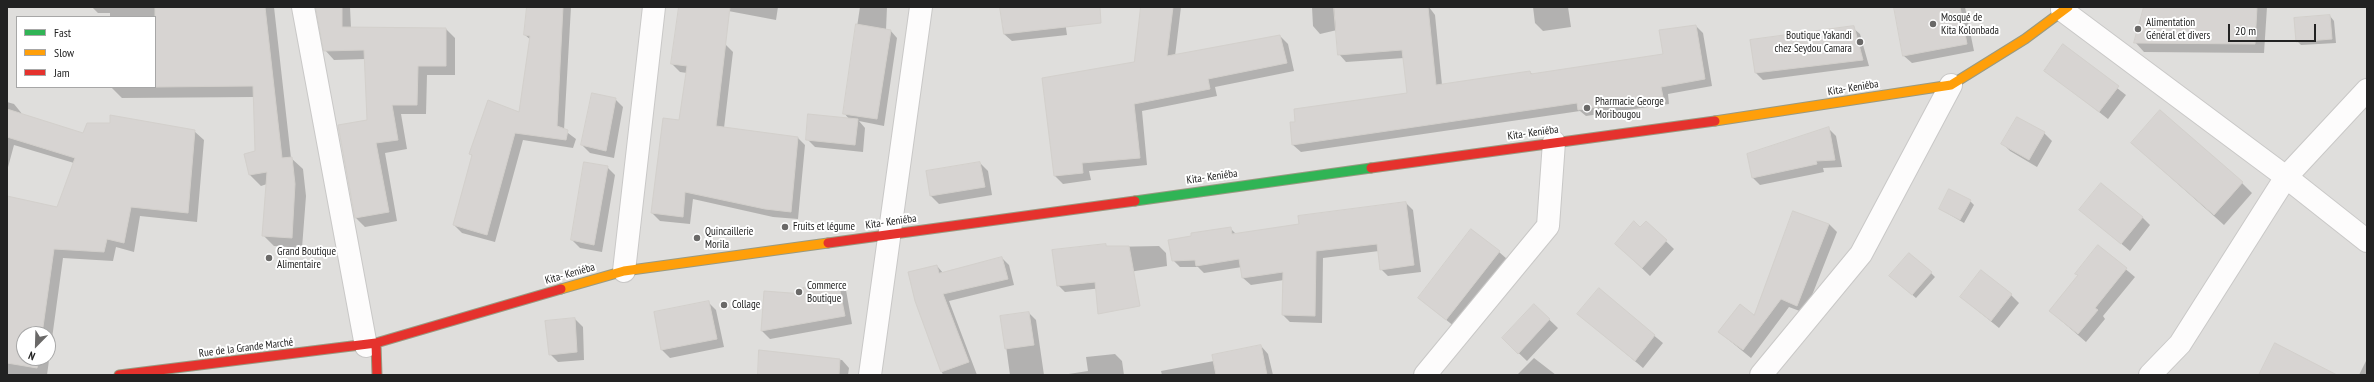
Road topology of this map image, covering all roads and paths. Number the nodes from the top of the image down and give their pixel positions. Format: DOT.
graph roads {
  1 [pos="303,7"];
  2 [pos="654,7"];
  3 [pos="921,7"];
  4 [pos="2065,9"];
  5 [pos="1951,85"];
  6 [pos="2367,90"];
  7 [pos="1554,142"];
  8 [pos="2286,177"];
  9 [pos="889,234"];
  10 [pos="2367,241"];
  11 [pos="624,271"];
  12 [pos="2180,344"];
  13 [pos="371,345"];
  14 [pos="182,371"];
  15 [pos="119,375"];
  16 [pos="377,375"];
  17 [pos="870,375"];
  18 [pos="1426,375"];
  19 [pos="1761,375"];
  20 [pos="2150,375"];
  21 [pos="2169,375"];
  1 -- 13 [label="street"];
  2 -- 11 [label="street"];
  3 -- 9 [label="street"];
  4 -- 5 [label="main road, Kita- Keniéba"];
  4 -- 8 [label="street"];
  5 -- 7 [label="main road, Kita- Keniéba"];
  5 -- 19 [label="street"];
  6 -- 8 [label="street"];
  7 -- 9 [label="main road, Kita- Keniéba"];
  7 -- 18 [label="street"];
  8 -- 10 [label="street"];
  8 -- 12 [label="street"];
  9 -- 11 [label="main road, Kita- Keniéba"];
  9 -- 17 [label="street"];
  11 -- 13 [label="main road, Kita- Keniéba"];
  12 -- 20 [label="street"];
  12 -- 21 [label="street"];
  13 -- 14 [label="main road, Rue de la Grande Marché"];
  13 -- 16 [label="main road"];
  14 -- 15 [label="main road, Rue de la Grande Marché"];
}
